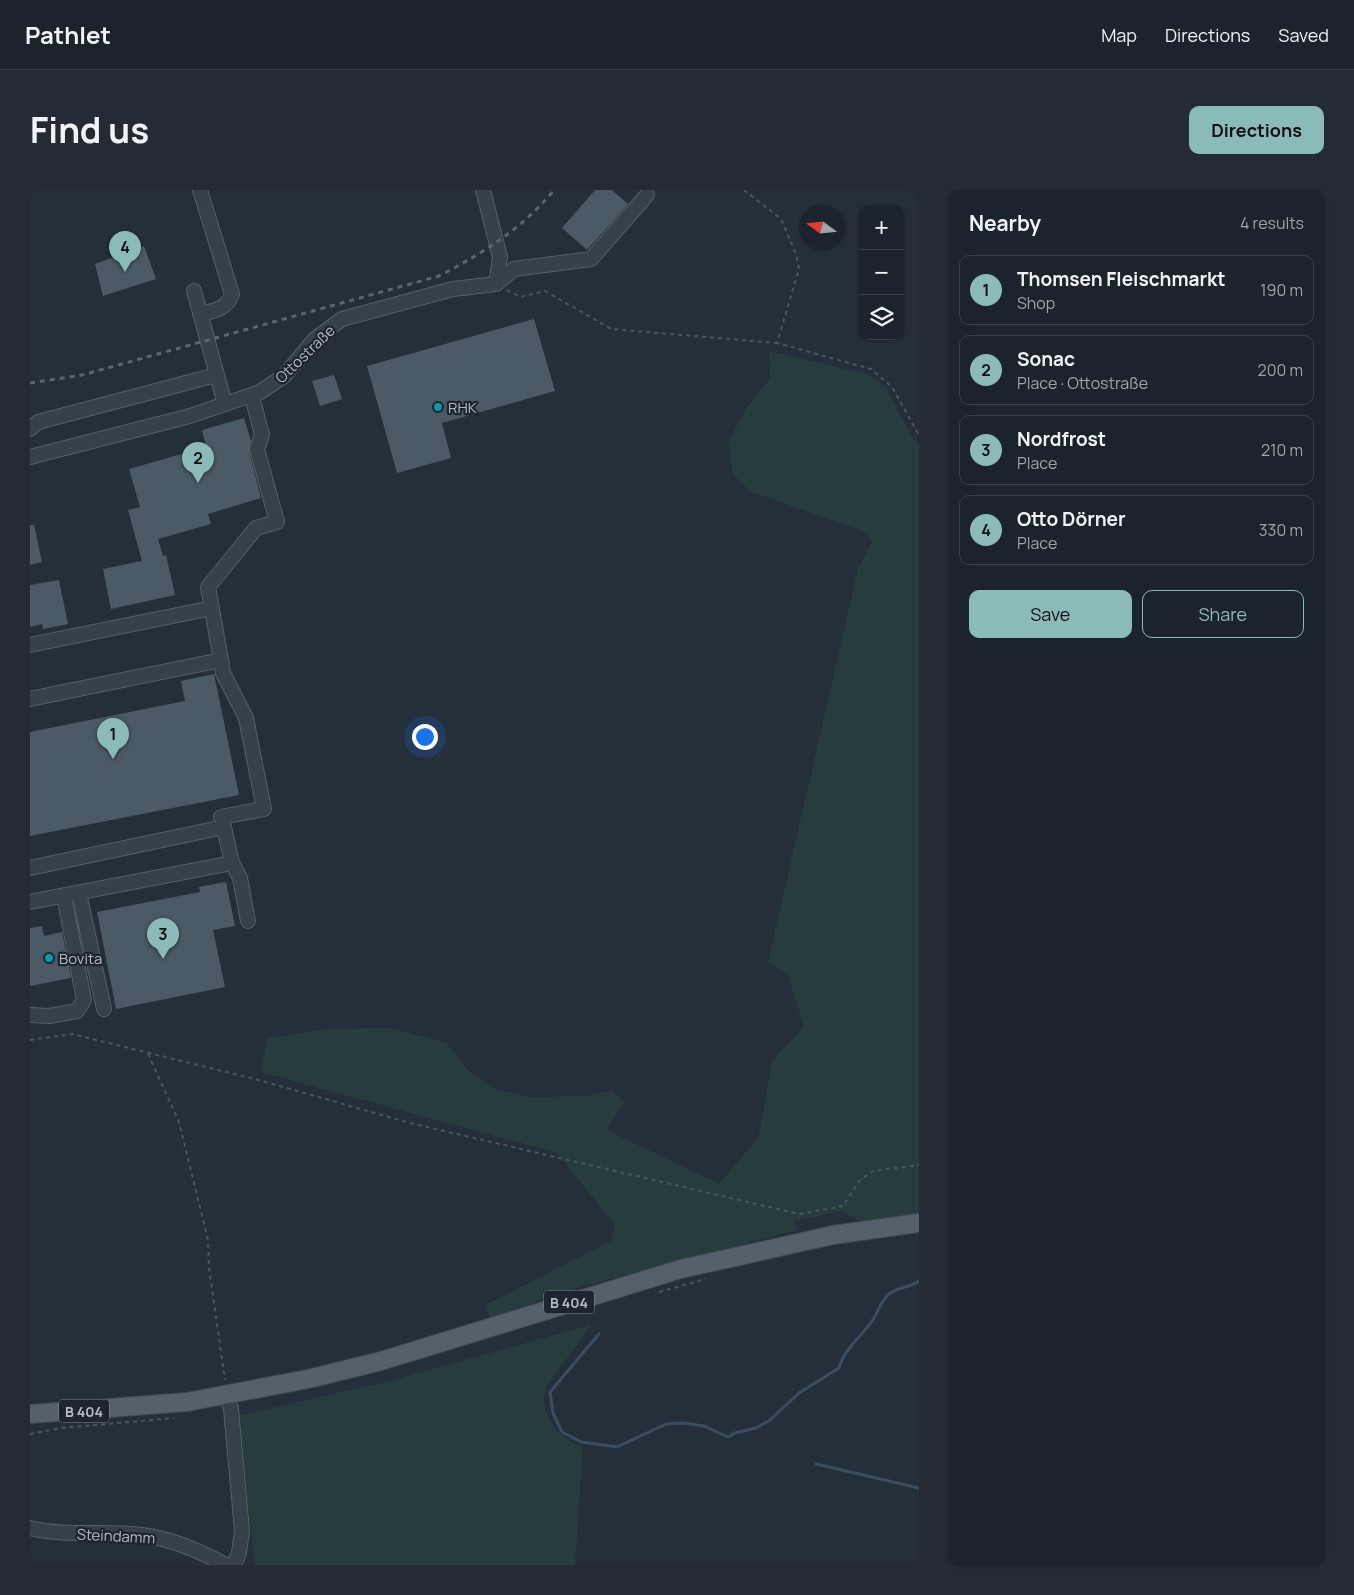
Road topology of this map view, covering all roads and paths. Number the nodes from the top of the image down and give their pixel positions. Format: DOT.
graph roads {
  1 [pos="200,190"];
  2 [pos="483,190"];
  3 [pos="744,190"];
  4 [pos="647,194"];
  5 [pos="496,284"];
  6 [pos="194,291"];
  7 [pos="200,314"];
  8 [pos="777,343"];
  9 [pos="216,375"];
  10 [pos="252,396"];
  11 [pos="225,404"];
  12 [pos="30,429"];
  13 [pos="919,435"];
  14 [pos="30,457"];
  15 [pos="212,608"];
  16 [pos="30,645"];
  17 [pos="221,660"];
  18 [pos="30,699"];
  19 [pos="224,827"];
  20 [pos="232,863"];
  21 [pos="30,868"];
  22 [pos="79,893"];
  23 [pos="64,896"];
  24 [pos="30,902"];
  25 [pos="248,920"];
  26 [pos="104,1009"];
  27 [pos="30,1015"];
  28 [pos="30,1040"];
  29 [pos="147,1052"];
  30 [pos="919,1165"];
  31 [pos="919,1223"];
  32 [pos="227,1395"];
  33 [pos="30,1414"];
  34 [pos="176,1418"];
  35 [pos="30,1434"];
  36 [pos="30,1528"];
  37 [pos="226,1565"];
  38 [pos="234,1565"];
  1 -- 7 [label="street"];
  2 -- 5 [label="street"];
  3 -- 8 [label="path"];
  4 -- 5 [label="street"];
  5 -- 8 [label="path"];
  5 -- 10 [label="street, Ottostraße"];
  6 -- 7 [label="street"];
  7 -- 9 [label="street"];
  8 -- 13 [label="path"];
  9 -- 11 [label="street"];
  9 -- 12 [label="street"];
  10 -- 11 [label="street, Ottostraße"];
  10 -- 15 [label="street"];
  11 -- 14 [label="street, Ottostraße"];
  15 -- 16 [label="street"];
  15 -- 17 [label="street"];
  17 -- 18 [label="street"];
  17 -- 19 [label="street"];
  19 -- 20 [label="street"];
  19 -- 21 [label="street"];
  20 -- 22 [label="street"];
  20 -- 25 [label="street"];
  22 -- 23 [label="street"];
  22 -- 26 [label="street"];
  23 -- 24 [label="street"];
  23 -- 27 [label="street"];
  28 -- 29 [label="path"];
  29 -- 30 [label="path"];
  29 -- 32 [label="path"];
  31 -- 32 [label="main road, B 404"];
  32 -- 33 [label="main road, B 404"];
  32 -- 38 [label="street"];
  34 -- 35 [label="path"];
  36 -- 37 [label="street, Steindamm"];
}
